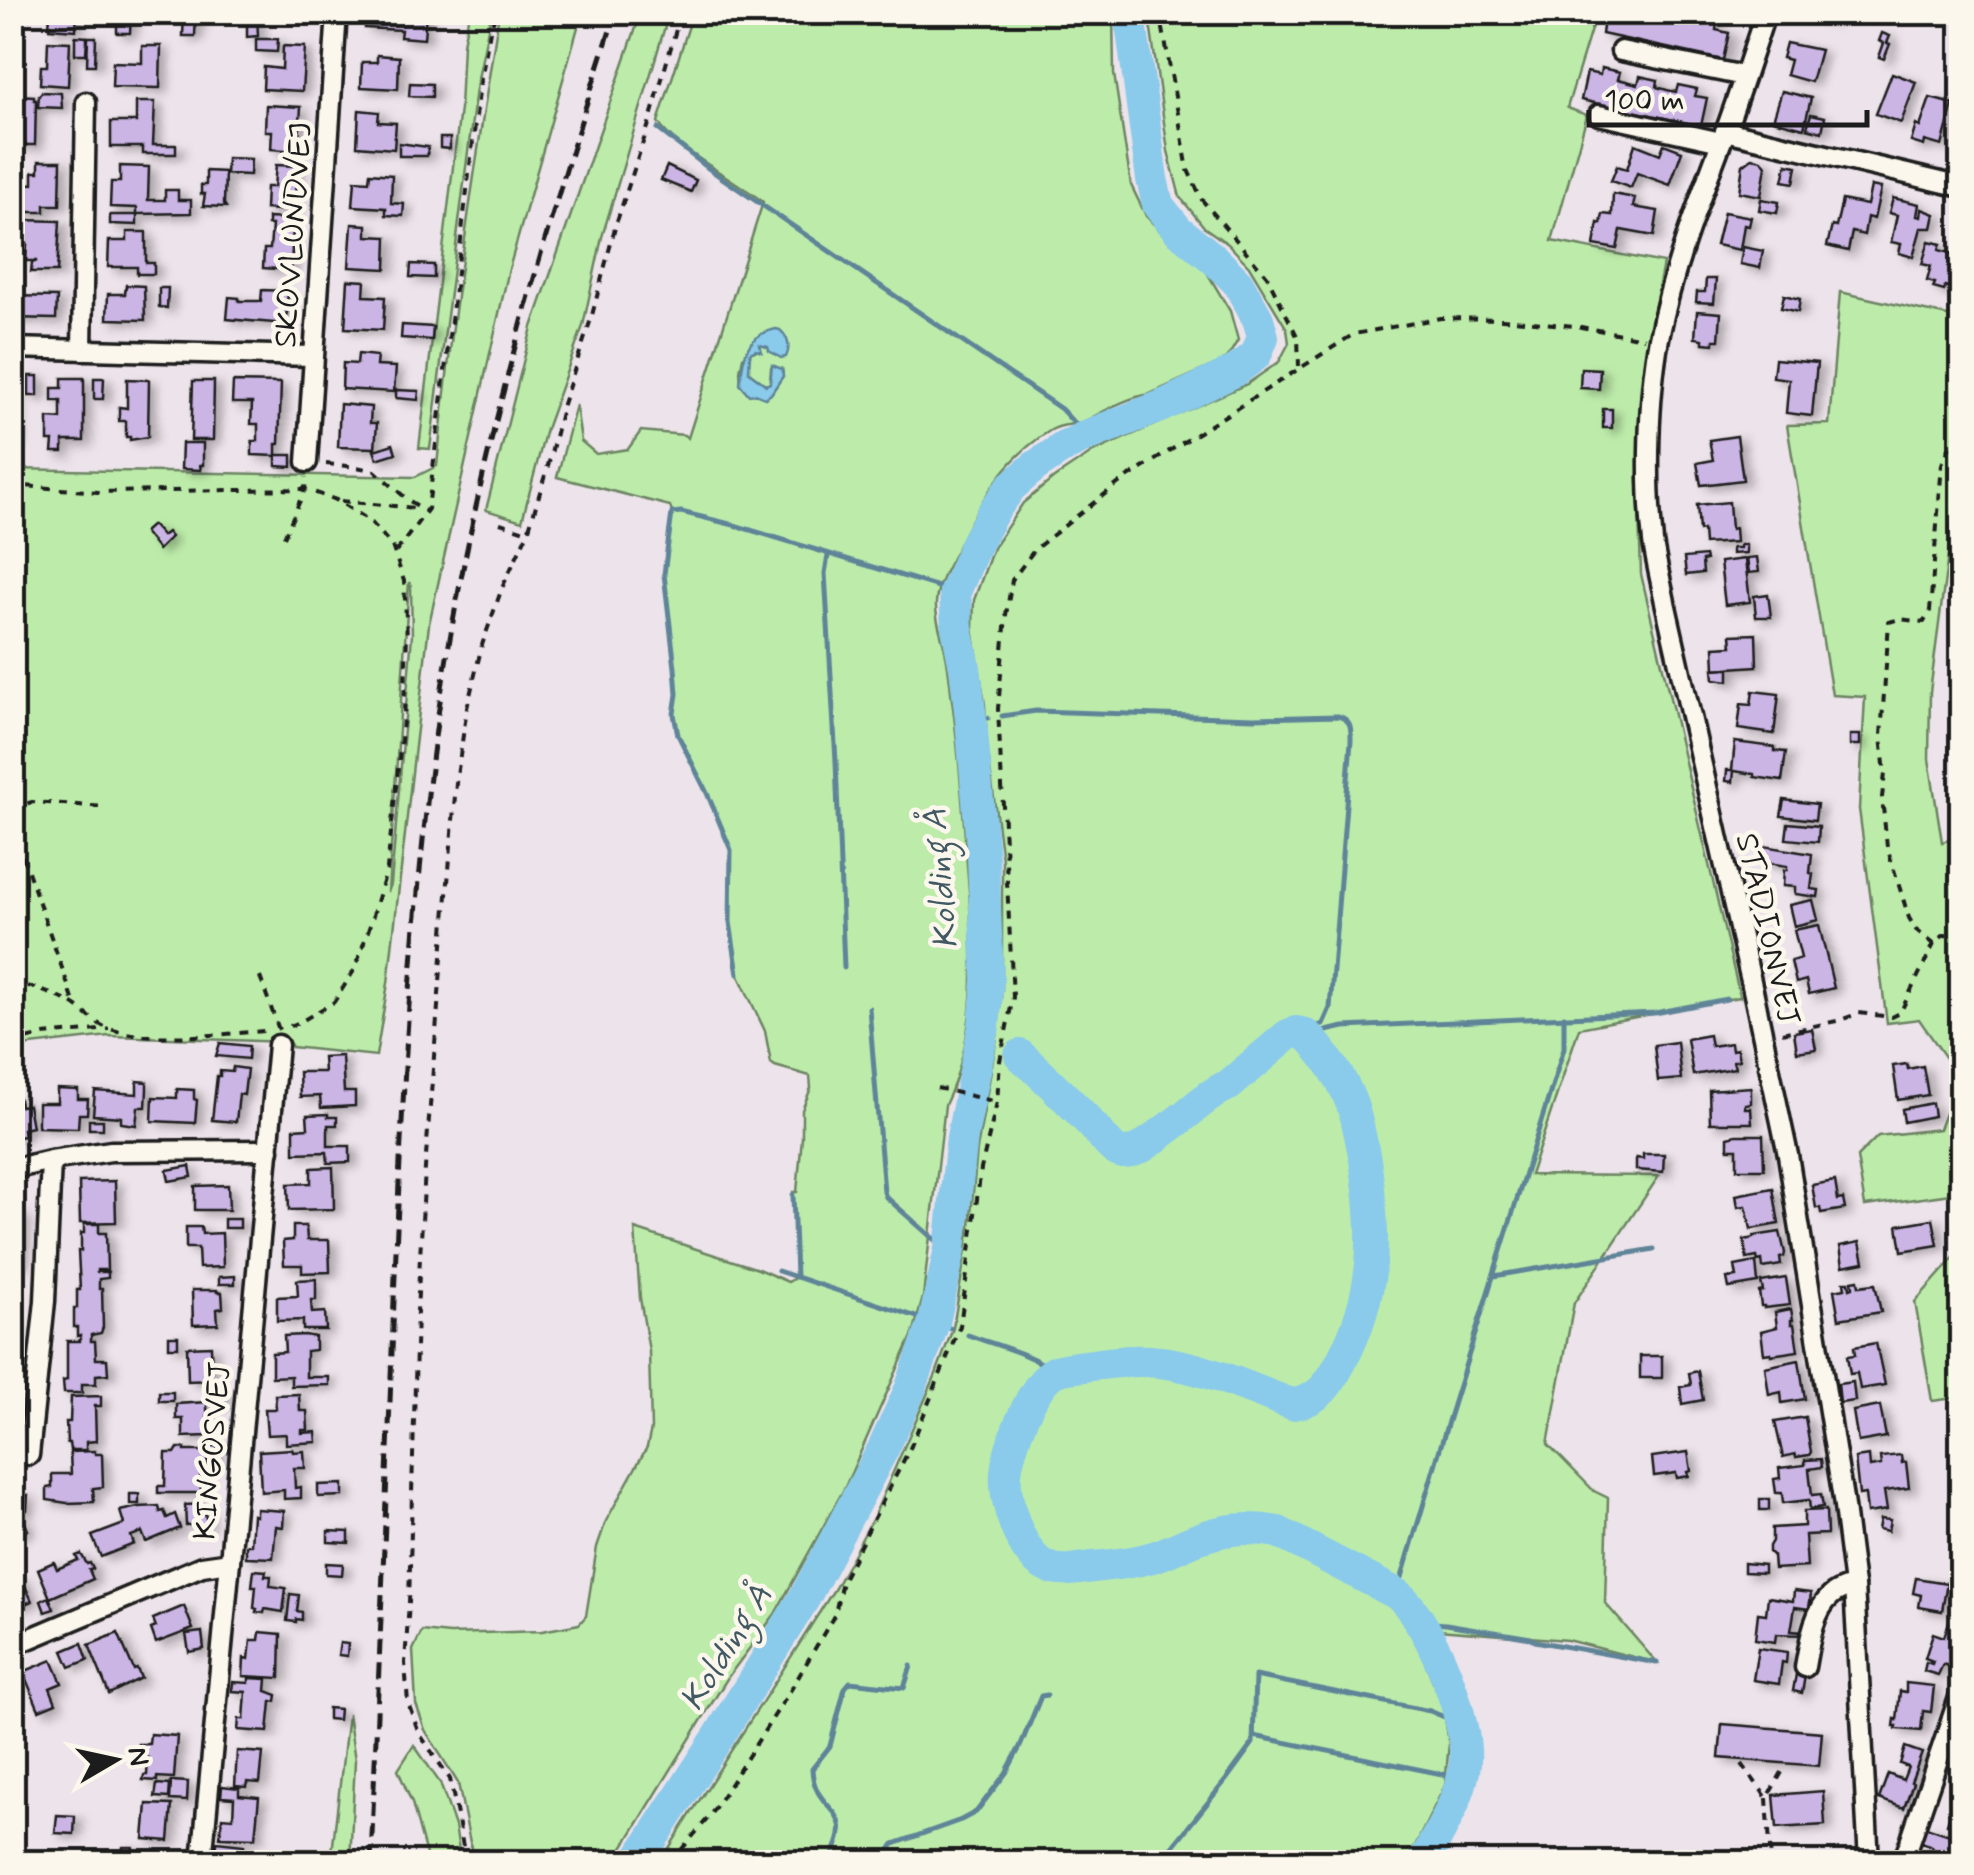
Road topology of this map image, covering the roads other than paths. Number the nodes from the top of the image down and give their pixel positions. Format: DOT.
graph roads {
  1 [pos="337,12"];
  2 [pos="1766,12"];
  3 [pos="1621,51"];
  4 [pos="1744,76"];
  5 [pos="86,102"];
  6 [pos="1598,115"];
  7 [pos="1723,136"];
  8 [pos="1962,187"];
  9 [pos="12,348"];
  10 [pos="82,350"];
  11 [pos="314,356"];
  12 [pos="307,462"];
  13 [pos="279,1038"];
  14 [pos="269,1150"];
  15 [pos="50,1160"];
  16 [pos="12,1169"];
  17 [pos="29,1455"];
  18 [pos="230,1562"];
  19 [pos="1854,1585"];
  20 [pos="12,1646"];
  21 [pos="1805,1666"];
  22 [pos="1962,1689"];
  23 [pos="1958,1711"];
  24 [pos="202,1862"];
  25 [pos="1869,1862"];
  26 [pos="1903,1862"];
  1 -- 11 [label="street, SKOVLUNDVEJ"];
  2 -- 4 [label="street, STADIONVEJ"];
  3 -- 4 [label="street"];
  4 -- 7 [label="street, STADIONVEJ"];
  5 -- 10 [label="street"];
  6 -- 7 [label="street"];
  7 -- 8 [label="street"];
  7 -- 19 [label="street, STADIONVEJ"];
  9 -- 10 [label="street"];
  10 -- 11 [label="street"];
  11 -- 12 [label="street, SKOVLUNDVEJ"];
  13 -- 14 [label="street, KINGOSVEJ"];
  14 -- 15 [label="street"];
  14 -- 18 [label="street, KINGOSVEJ"];
  15 -- 16 [label="street"];
  15 -- 17 [label="street"];
  18 -- 20 [label="street"];
  18 -- 24 [label="street, KINGOSVEJ"];
  19 -- 21 [label="street"];
  19 -- 25 [label="street, STADIONVEJ"];
  22 -- 23 [label="street"];
  23 -- 26 [label="street"];
}
